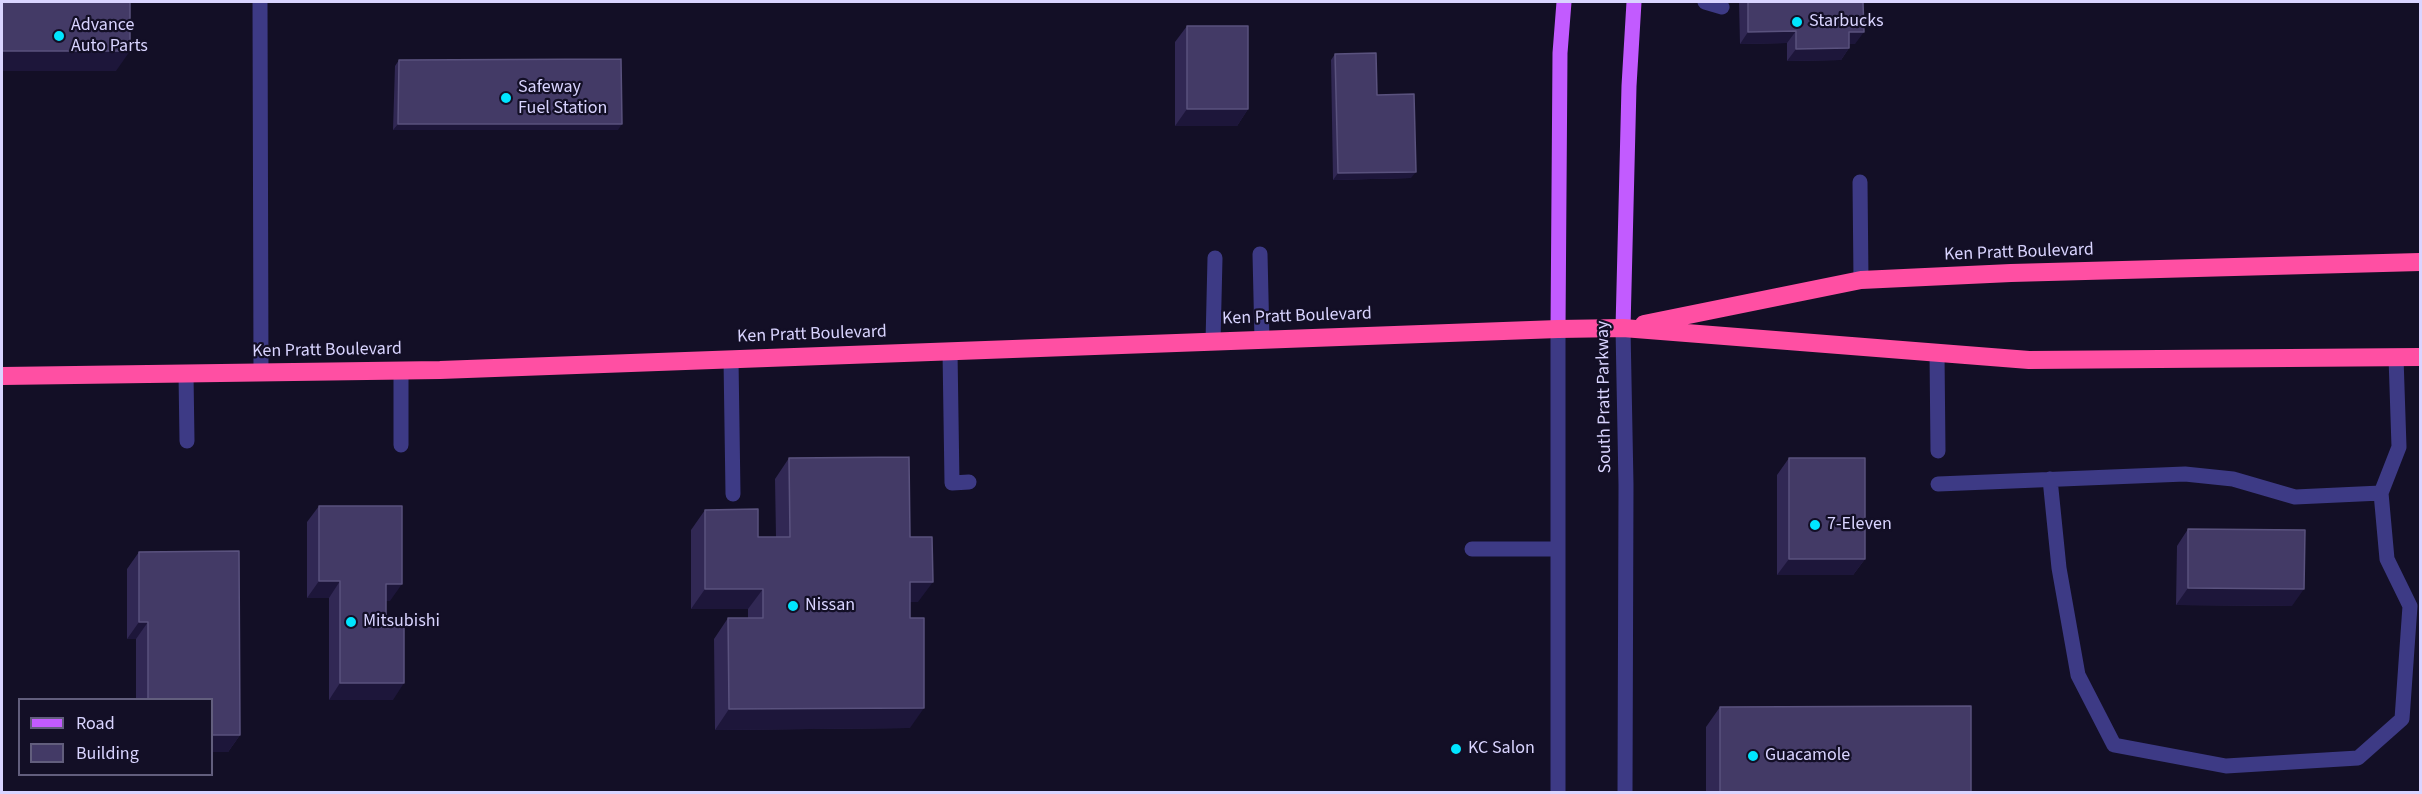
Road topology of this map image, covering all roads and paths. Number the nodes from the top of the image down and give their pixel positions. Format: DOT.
graph roads {
  1 [pos="260,2"];
  2 [pos="1564,2"];
  3 [pos="1634,2"];
  4 [pos="1705,2"];
  5 [pos="1722,7"];
  6 [pos="1860,182"];
  7 [pos="1260,254"];
  8 [pos="1215,258"];
  9 [pos="2421,262"];
  10 [pos="1861,280"];
  11 [pos="1623,328"];
  12 [pos="1558,329"];
  13 [pos="1262,340"];
  14 [pos="1213,342"];
  15 [pos="950,351"];
  16 [pos="1937,353"];
  17 [pos="2396,357"];
  18 [pos="2421,357"];
  19 [pos="731,359"];
  20 [pos="401,371"];
  21 [pos="261,373"];
  22 [pos="186,374"];
  23 [pos="2,376"];
  24 [pos="187,441"];
  25 [pos="401,445"];
  26 [pos="1938,451"];
  27 [pos="2050,479"];
  28 [pos="969,482"];
  29 [pos="1938,484"];
  30 [pos="2381,493"];
  31 [pos="733,494"];
  32 [pos="1472,549"];
  33 [pos="1557,549"];
  34 [pos="1558,792"];
  35 [pos="1624,792"];
  1 -- 21 [label="street"];
  2 -- 12 [label="main road"];
  3 -- 11 [label="main road, South Pratt Parkway"];
  4 -- 5 [label="street"];
  6 -- 10 [label="street"];
  7 -- 13 [label="street"];
  8 -- 14 [label="street"];
  9 -- 10 [label="highway, Ken Pratt Boulevard"];
  10 -- 11 [label="highway, Ken Pratt Boulevard"];
  11 -- 12 [label="highway, Ken Pratt Boulevard"];
  11 -- 16 [label="highway, Ken Pratt Boulevard"];
  11 -- 35 [label="street, South Pratt Parkway"];
  12 -- 13 [label="highway, Ken Pratt Boulevard"];
  12 -- 33 [label="street"];
  13 -- 14 [label="highway, Ken Pratt Boulevard"];
  14 -- 15 [label="highway, Ken Pratt Boulevard"];
  15 -- 19 [label="highway, Ken Pratt Boulevard"];
  15 -- 28 [label="street"];
  16 -- 17 [label="highway, Ken Pratt Boulevard"];
  16 -- 26 [label="street"];
  17 -- 18 [label="highway, Ken Pratt Boulevard"];
  17 -- 30 [label="street"];
  19 -- 20 [label="highway, Ken Pratt Boulevard"];
  19 -- 31 [label="street"];
  20 -- 21 [label="highway, Ken Pratt Boulevard"];
  20 -- 25 [label="street"];
  21 -- 22 [label="highway, Ken Pratt Boulevard"];
  22 -- 23 [label="highway, Ken Pratt Boulevard"];
  22 -- 24 [label="street"];
  27 -- 29 [label="street"];
  27 -- 30 [label="street"];
  27 -- 30 [label="street"];
  32 -- 33 [label="street"];
  33 -- 34 [label="street"];
}
